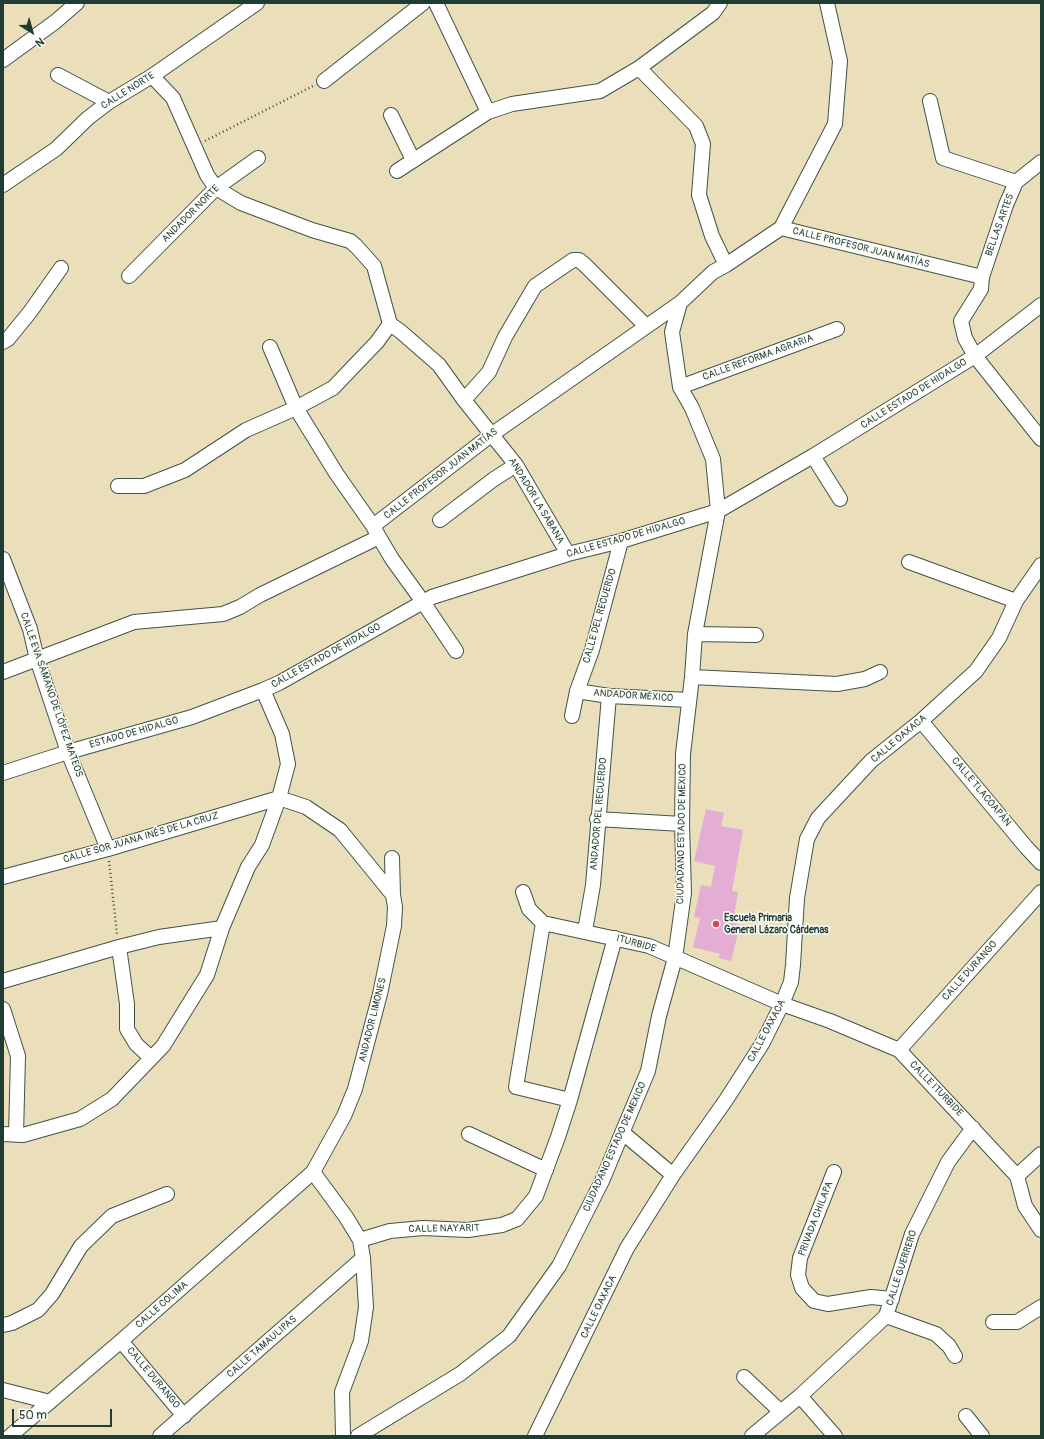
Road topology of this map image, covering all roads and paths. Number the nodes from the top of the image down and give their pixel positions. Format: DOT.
graph roads {
  1 [pos="77,3"];
  2 [pos="257,3"];
  3 [pos="423,3"];
  4 [pos="436,3"];
  5 [pos="720,3"];
  6 [pos="827,3"];
  7 [pos="3,60"];
  8 [pos="639,68"];
  9 [pos="58,75"];
  10 [pos="152,76"];
  11 [pos="324,81"];
  12 [pos="930,101"];
  13 [pos="109,102"];
  14 [pos="488,112"];
  15 [pos="391,115"];
  16 [pos="196,146"];
  17 [pos="258,158"];
  18 [pos="413,160"];
  19 [pos="1041,162"];
  20 [pos="398,171"];
  21 [pos="1016,182"];
  22 [pos="3,185"];
  23 [pos="216,188"];
  24 [pos="781,228"];
  25 [pos="726,265"];
  26 [pos="61,268"];
  27 [pos="129,276"];
  28 [pos="982,277"];
  29 [pos="680,303"];
  30 [pos="1041,305"];
  31 [pos="390,324"];
  32 [pos="646,326"];
  33 [pos="837,329"];
  34 [pos="3,342"];
  35 [pos="270,347"];
  36 [pos="975,356"];
  37 [pos="680,387"];
  38 [pos="464,400"];
  39 [pos="296,408"];
  40 [pos="491,434"];
  41 [pos="1040,435"];
  42 [pos="813,456"];
  43 [pos="516,465"];
  44 [pos="118,486"];
  45 [pos="840,499"];
  46 [pos="718,511"];
  47 [pos="440,520"];
  48 [pos="376,531"];
  49 [pos="621,541"];
  50 [pos="568,554"];
  51 [pos="3,559"];
  52 [pos="909,562"];
  53 [pos="1041,565"];
  54 [pos="1016,601"];
  55 [pos="423,602"];
  56 [pos="695,634"];
  57 [pos="756,635"];
  58 [pos="456,651"];
  59 [pos="37,659"];
  60 [pos="3,672"];
  61 [pos="880,672"];
  62 [pos="692,677"];
  63 [pos="263,690"];
  64 [pos="577,691"];
  65 [pos="609,696"];
  66 [pos="689,700"];
  67 [pos="572,716"];
  68 [pos="921,721"];
  69 [pos="68,752"];
  70 [pos="3,773"];
  71 [pos="279,798"];
  72 [pos="597,819"];
  73 [pos="682,824"];
  74 [pos="108,849"];
  75 [pos="392,858"];
  76 [pos="1041,862"];
  77 [pos="3,877"];
  78 [pos="523,892"];
  79 [pos="1041,892"];
  80 [pos="393,895"];
  81 [pos="543,923"];
  82 [pos="222,928"];
  83 [pos="585,931"];
  84 [pos="615,938"];
  85 [pos="119,947"];
  86 [pos="675,958"];
  87 [pos="3,981"];
  88 [pos="782,1004"];
  89 [pos="3,1009"];
  90 [pos="900,1050"];
  91 [pos="151,1058"];
  92 [pos="570,1100"];
  93 [pos="973,1128"];
  94 [pos="623,1133"];
  95 [pos="469,1134"];
  96 [pos="10,1135"];
  97 [pos="1041,1154"];
  98 [pos="546,1170"];
  99 [pos="313,1172"];
  100 [pos="834,1172"];
  101 [pos="673,1175"];
  102 [pos="1017,1176"];
  103 [pos="167,1194"];
  104 [pos="1041,1230"];
  105 [pos="360,1240"];
  106 [pos="364,1258"];
  107 [pos="892,1299"];
  108 [pos="1041,1307"];
  109 [pos="886,1316"];
  110 [pos="993,1322"];
  111 [pos="3,1325"];
  112 [pos="121,1341"];
  113 [pos="955,1356"];
  114 [pos="744,1378"];
  115 [pos="3,1390"];
  116 [pos="800,1396"];
  117 [pos="50,1402"];
  118 [pos="781,1412"];
  119 [pos="184,1416"];
  120 [pos="966,1416"];
  121 [pos="10,1436"];
  122 [pos="160,1436"];
  123 [pos="343,1436"];
  124 [pos="358,1436"];
  125 [pos="535,1436"];
  126 [pos="752,1436"];
  127 [pos="835,1436"];
  128 [pos="982,1436"];
  1 -- 7 [label="street"];
  2 -- 10 [label="street, CALLE NORTE"];
  3 -- 11 [label="street"];
  4 -- 14 [label="street"];
  5 -- 8 [label="street"];
  6 -- 24 [label="street"];
  8 -- 14 [label="street"];
  8 -- 25 [label="street"];
  9 -- 13 [label="street"];
  10 -- 13 [label="street, CALLE NORTE"];
  10 -- 16 [label="street"];
  11 -- 16 [label="path"];
  12 -- 21 [label="street"];
  13 -- 22 [label="street, CALLE NORTE"];
  14 -- 18 [label="street"];
  15 -- 18 [label="street"];
  16 -- 23 [label="street"];
  17 -- 23 [label="street, ANDADOR NORTE"];
  18 -- 20 [label="street"];
  19 -- 21 [label="street, BELLAS ARTES"];
  21 -- 28 [label="street, BELLAS ARTES"];
  23 -- 27 [label="street, ANDADOR NORTE"];
  23 -- 31 [label="street"];
  24 -- 25 [label="street, CALLE PROFESOR JUAN MATÍAS"];
  24 -- 28 [label="street, CALLE PROFESOR JUAN MATÍAS"];
  25 -- 29 [label="street"];
  26 -- 34 [label="street"];
  28 -- 36 [label="street, BELLAS ARTES"];
  29 -- 32 [label="street, CALLE PROFESOR JUAN MATÍAS"];
  29 -- 37 [label="street, CIUDADANO ESTADO DE MEXICO"];
  30 -- 36 [label="street, CALLE ESTADO DE HIDALGO"];
  31 -- 38 [label="street, ANDADOR LA SABANA"];
  31 -- 39 [label="street"];
  32 -- 38 [label="street"];
  32 -- 40 [label="street, CALLE PROFESOR JUAN MATÍAS"];
  33 -- 37 [label="street, CALLE REFORMA AGRARIA"];
  35 -- 39 [label="street"];
  36 -- 41 [label="street"];
  36 -- 42 [label="street, CALLE ESTADO DE HIDALGO"];
  37 -- 46 [label="street, CIUDADANO ESTADO DE MEXICO"];
  38 -- 40 [label="street, ANDADOR LA SABANA"];
  39 -- 44 [label="street"];
  39 -- 48 [label="street"];
  40 -- 43 [label="street, ANDADOR LA SABANA"];
  40 -- 48 [label="street, CALLE PROFESOR JUAN MATÍAS"];
  42 -- 45 [label="street"];
  42 -- 46 [label="street, CALLE ESTADO DE HIDALGO"];
  43 -- 47 [label="street"];
  43 -- 50 [label="street, ANDADOR LA SABANA"];
  46 -- 49 [label="street, CALLE ESTADO DE HIDALGO"];
  46 -- 56 [label="street, CIUDADANO ESTADO DE MEXICO"];
  48 -- 55 [label="street"];
  48 -- 59 [label="street, CALLE PROFESOR JUAN MATÍAS"];
  49 -- 50 [label="street, CALLE ESTADO DE HIDALGO"];
  49 -- 64 [label="street, CALLE DEL RECUERDO"];
  50 -- 55 [label="street, CALLE ESTADO DE HIDALGO"];
  51 -- 59 [label="street, CALLE EVA SÁMANO DE LÓPEZ MATEOS"];
  52 -- 54 [label="street"];
  53 -- 54 [label="street, CALLE OAXACA"];
  54 -- 68 [label="street, CALLE OAXACA"];
  55 -- 58 [label="street"];
  55 -- 63 [label="street, CALLE ESTADO DE HIDALGO"];
  56 -- 57 [label="street"];
  56 -- 62 [label="street, CIUDADANO ESTADO DE MEXICO"];
  59 -- 60 [label="street, CALLE PROFESOR JUAN MATÍAS"];
  59 -- 69 [label="street, CALLE EVA SÁMANO DE LÓPEZ MATEOS"];
  61 -- 62 [label="street"];
  62 -- 66 [label="street, CIUDADANO ESTADO DE MEXICO"];
  63 -- 69 [label="street, ESTADO DE HIDALGO"];
  63 -- 71 [label="street"];
  64 -- 65 [label="street, ANDADOR MÉXICO"];
  64 -- 67 [label="street, CALLE DEL RECUERDO"];
  65 -- 66 [label="street, ANDADOR MÉXICO"];
  65 -- 72 [label="street, ANDADOR DEL RECUERDO"];
  66 -- 73 [label="street, CIUDADANO ESTADO DE MEXICO"];
  68 -- 76 [label="street, CALLE TLACOAPÁN"];
  68 -- 88 [label="street, CALLE OAXACA"];
  69 -- 70 [label="street, ESTADO DE HIDALGO"];
  69 -- 74 [label="street, CALLE EVA SÁMANO DE LÓPEZ MATEOS"];
  71 -- 74 [label="street, CALLE SOR JUANA INÉS DE LA CRUZ"];
  71 -- 80 [label="street"];
  71 -- 82 [label="street"];
  72 -- 73 [label="street"];
  72 -- 83 [label="street, ANDADOR DEL RECUERDO"];
  73 -- 86 [label="street, CIUDADANO ESTADO DE MEXICO"];
  74 -- 77 [label="street, CALLE SOR JUANA INÉS DE LA CRUZ"];
  74 -- 85 [label="path"];
  75 -- 80 [label="street, ANDADOR LIMONES"];
  78 -- 81 [label="street"];
  79 -- 90 [label="street, CALLE DURANGO"];
  80 -- 99 [label="street, ANDADOR LIMONES"];
  81 -- 83 [label="street, ITURBIDE"];
  81 -- 92 [label="street"];
  82 -- 85 [label="street"];
  82 -- 91 [label="street"];
  83 -- 84 [label="street, ITURBIDE"];
  84 -- 86 [label="street, ITURBIDE"];
  84 -- 92 [label="street, CALLE NAYARIT"];
  85 -- 87 [label="street"];
  85 -- 91 [label="street"];
  86 -- 88 [label="street, ITURBIDE"];
  86 -- 94 [label="street, CIUDADANO ESTADO DE MEXICO"];
  88 -- 90 [label="street, CALLE ITURBIDE"];
  88 -- 101 [label="street, CALLE OAXACA"];
  89 -- 96 [label="street"];
  90 -- 93 [label="street, CALLE ITURBIDE"];
  91 -- 96 [label="street"];
  92 -- 98 [label="street, CALLE NAYARIT"];
  93 -- 102 [label="street, CALLE ITURBIDE"];
  93 -- 107 [label="street, CALLE GUERRERO"];
  94 -- 101 [label="street"];
  94 -- 124 [label="street, CIUDADANO ESTADO DE MEXICO"];
  95 -- 98 [label="street"];
  97 -- 102 [label="street"];
  98 -- 105 [label="street, CALLE NAYARIT"];
  99 -- 105 [label="street"];
  99 -- 112 [label="street, CALLE COLIMA"];
  100 -- 107 [label="street, PRIVADA CHILAPA"];
  101 -- 125 [label="street, CALLE OAXACA"];
  102 -- 104 [label="street, CALLE ITURBIDE"];
  103 -- 111 [label="street"];
  105 -- 106 [label="street"];
  106 -- 119 [label="street, CALLE TAMAULIPAS"];
  106 -- 123 [label="street"];
  107 -- 109 [label="street, CALLE GUERRERO"];
  108 -- 110 [label="street"];
  109 -- 113 [label="street"];
  109 -- 116 [label="street, CALLE GUERRERO"];
  112 -- 117 [label="street, CALLE COLIMA"];
  112 -- 119 [label="street, CALLE DURANGO"];
  114 -- 118 [label="street"];
  115 -- 117 [label="street"];
  116 -- 118 [label="street, CALLE GUERRERO"];
  116 -- 127 [label="street"];
  117 -- 121 [label="street, CALLE COLIMA"];
  118 -- 126 [label="street, CALLE GUERRERO"];
  119 -- 122 [label="street, CALLE TAMAULIPAS"];
  120 -- 128 [label="street"];
}
